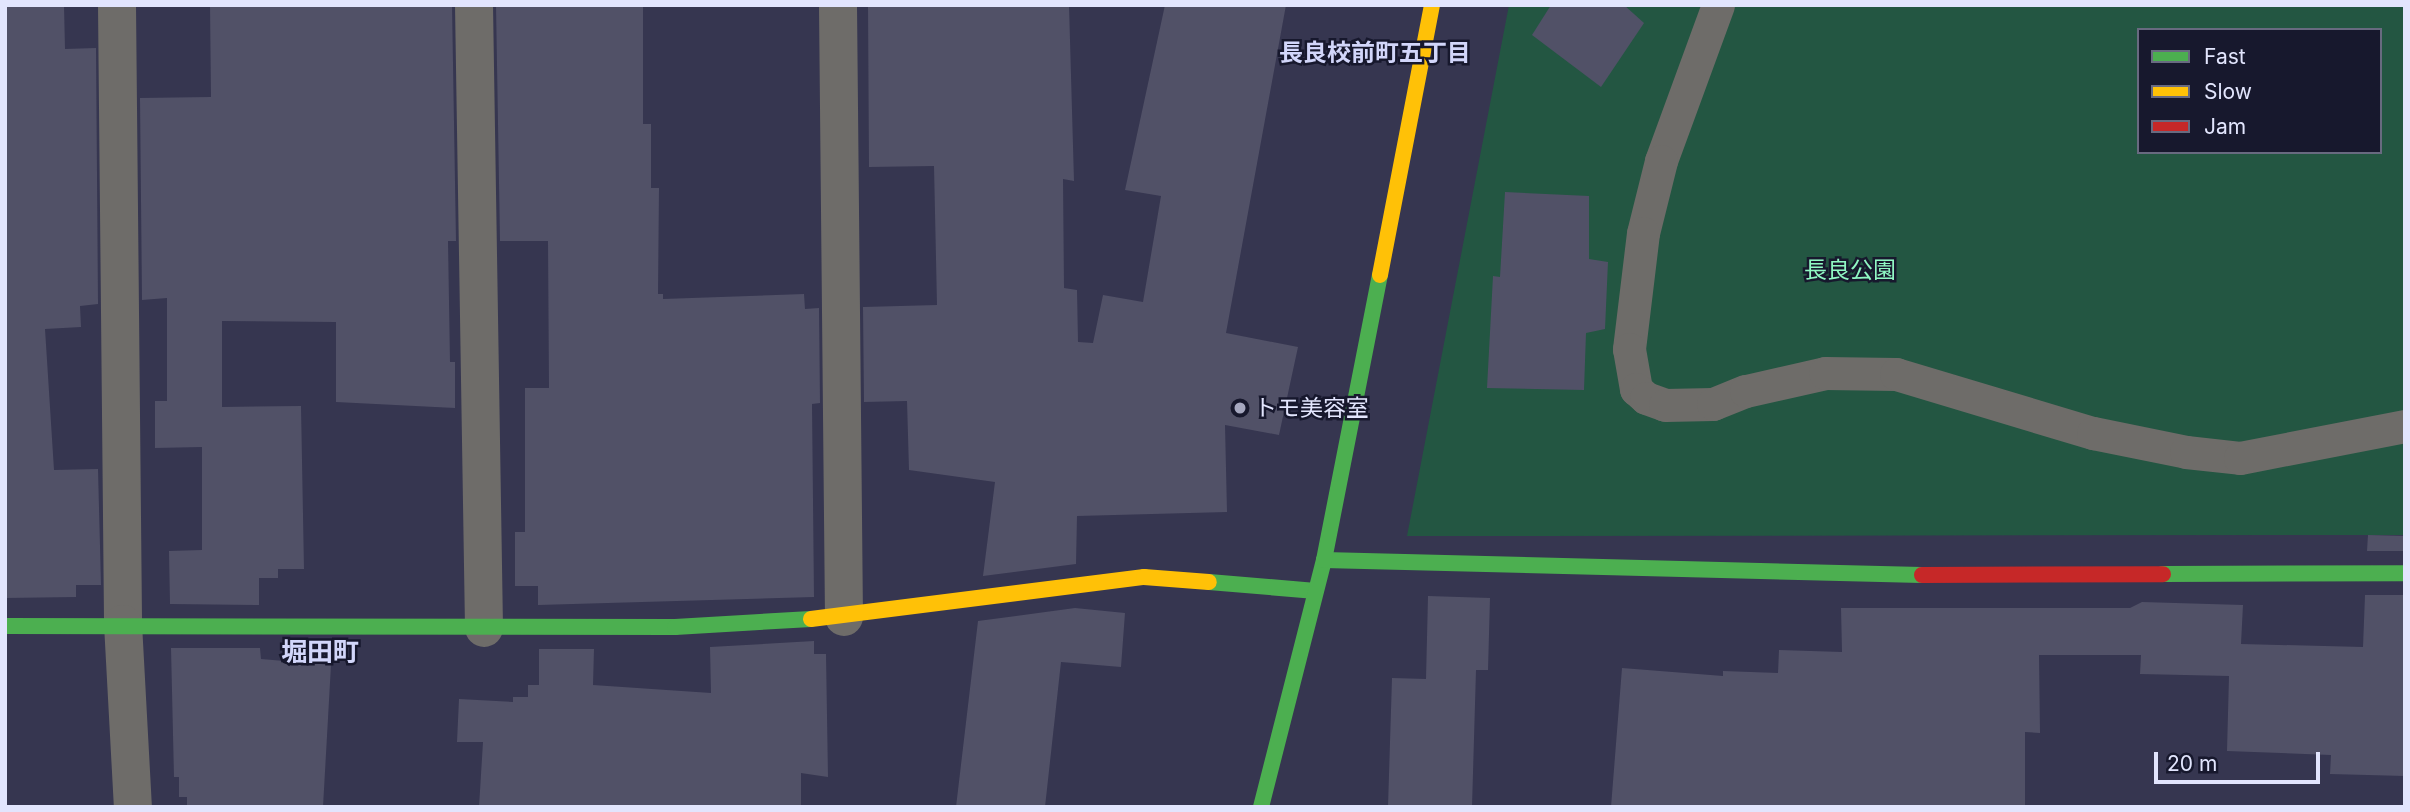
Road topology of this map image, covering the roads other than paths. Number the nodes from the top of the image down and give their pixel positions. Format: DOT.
graph roads {
  1 [pos="117,5"];
  2 [pos="474,5"];
  3 [pos="838,5"];
  4 [pos="1432,5"];
  5 [pos="1718,5"];
  6 [pos="2405,426"];
  7 [pos="1324,560"];
  8 [pos="2405,573"];
  9 [pos="1316,591"];
  10 [pos="845,617"];
  11 [pos="123,624"];
  12 [pos="5,626"];
  13 [pos="484,628"];
  14 [pos="133,807"];
  15 [pos="1261,807"];
  1 -- 11 [label="street"];
  2 -- 13 [label="street"];
  3 -- 10 [label="street"];
  4 -- 7 [label="street"];
  5 -- 6 [label="lane"];
  7 -- 8 [label="street"];
  7 -- 9 [label="street"];
  9 -- 10 [label="street"];
  9 -- 15 [label="street"];
  10 -- 13 [label="street"];
  11 -- 12 [label="street"];
  11 -- 13 [label="street"];
  11 -- 14 [label="street"];
}
